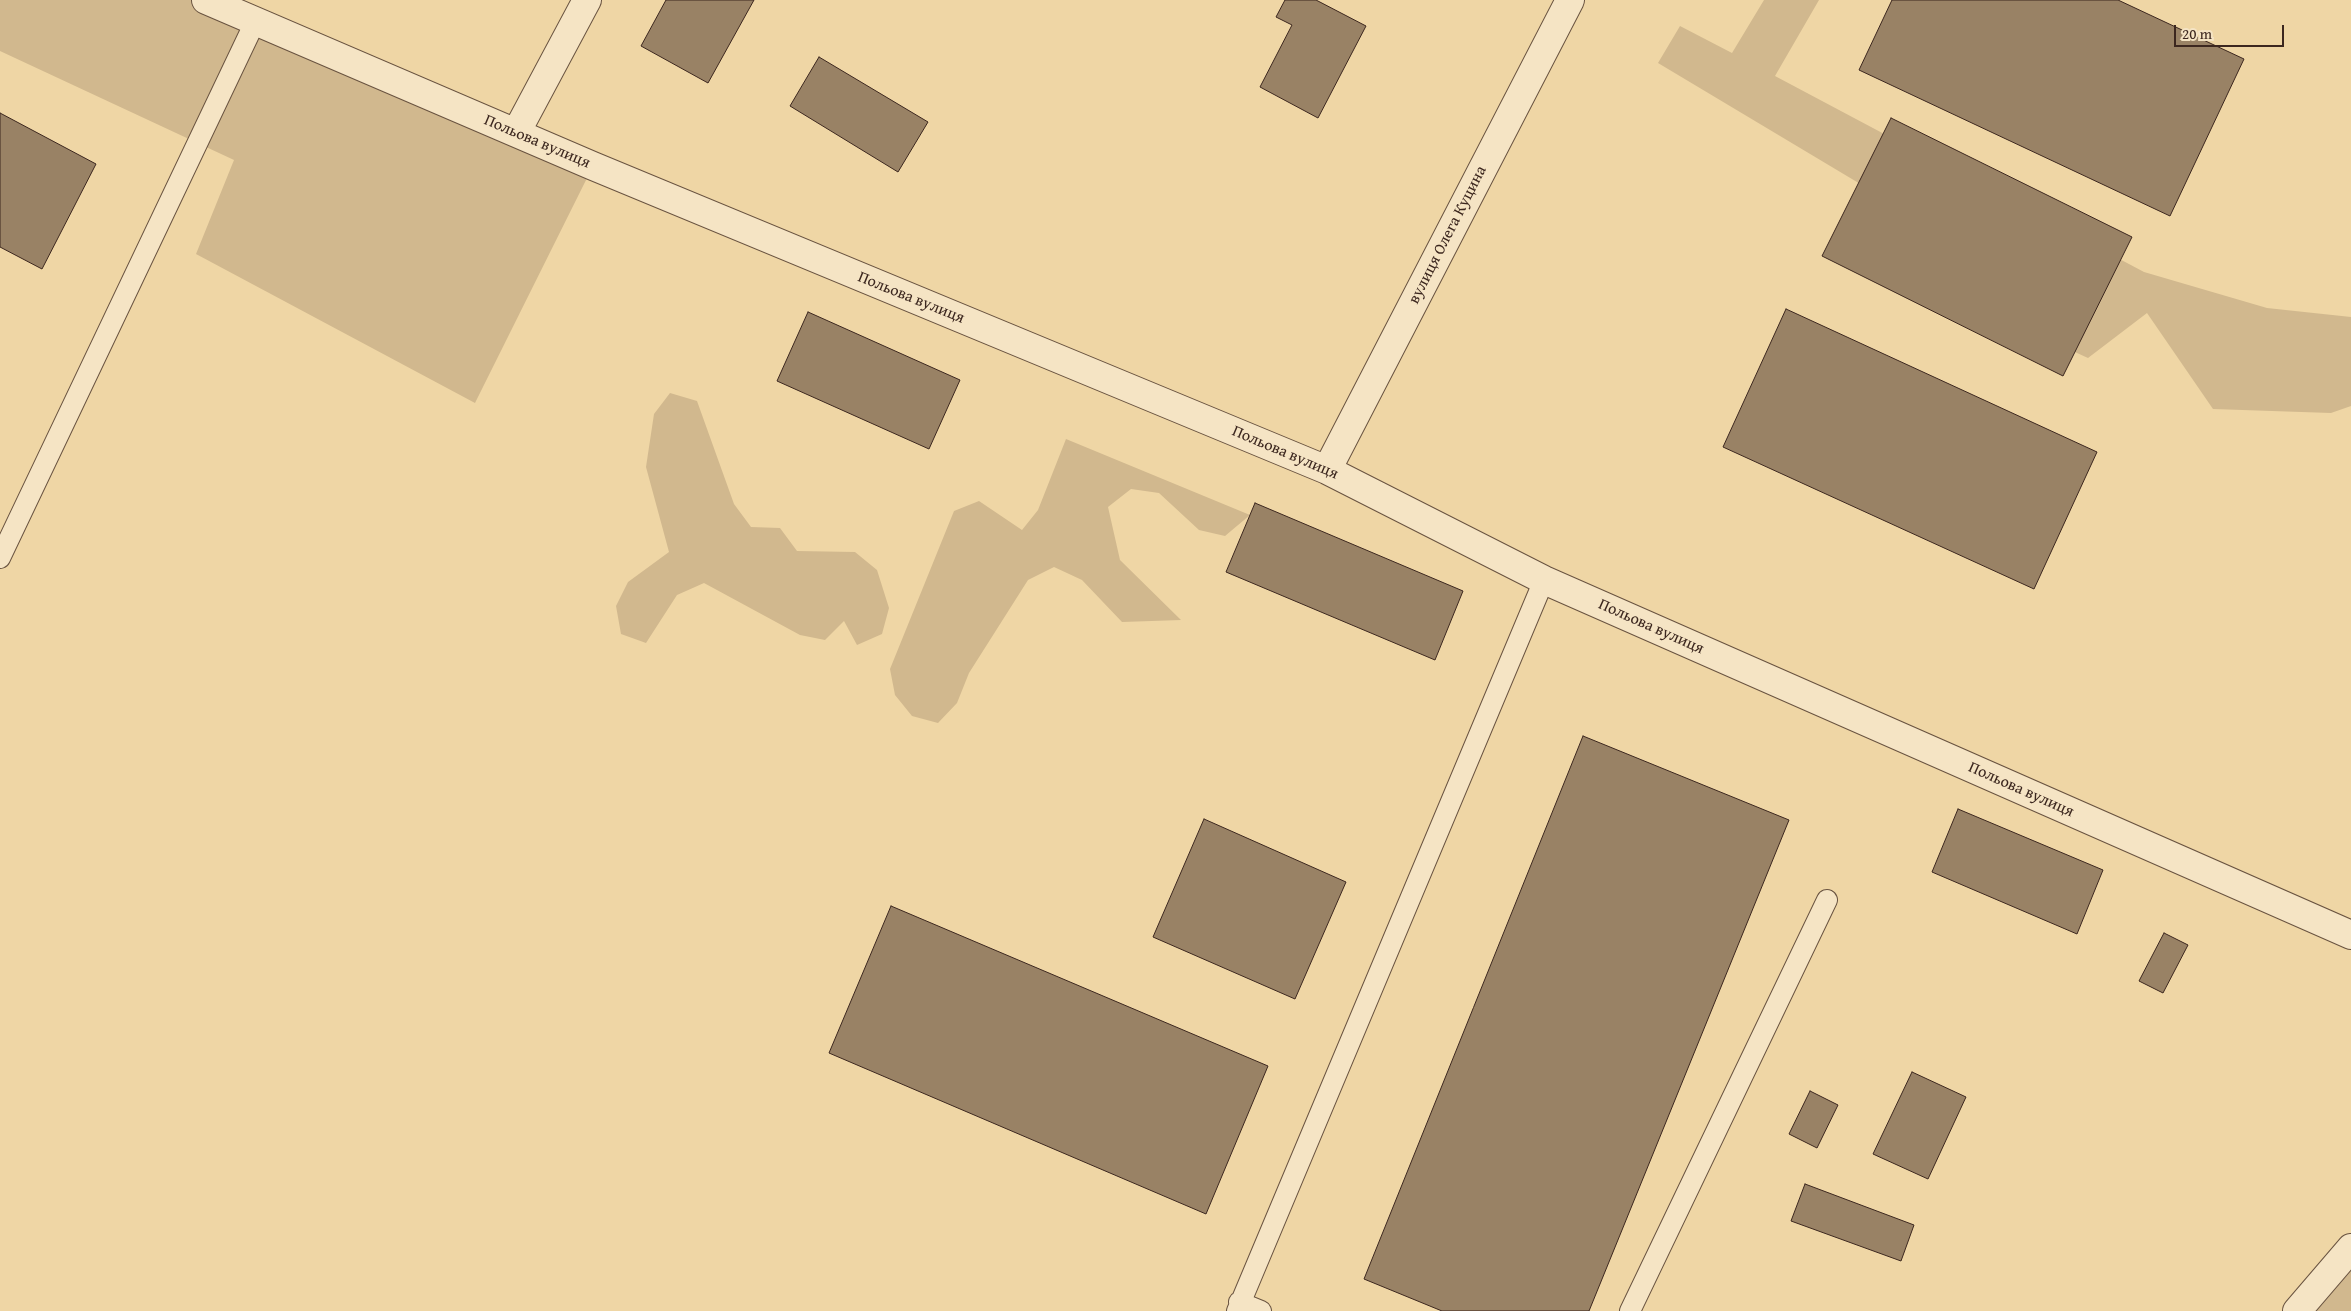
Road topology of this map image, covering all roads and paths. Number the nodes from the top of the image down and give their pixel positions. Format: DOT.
graph roads {
  1 [pos="206,0"];
  2 [pos="587,0"];
  3 [pos="1570,0"];
  4 [pos="254,22"];
  5 [pos="516,133"];
  6 [pos="1327,470"];
  7 [pos="0,558"];
  8 [pos="1544,580"];
  9 [pos="1827,900"];
  10 [pos="2351,935"];
  11 [pos="2351,1248"];
  12 [pos="1238,1307"];
  13 [pos="1261,1311"];
  14 [pos="1630,1311"];
  15 [pos="2297,1311"];
  1 -- 4 [label="street, Польова вулиця"];
  2 -- 5 [label="street"];
  3 -- 6 [label="street, вулиця Олега Куцина"];
  4 -- 5 [label="street, Польова вулиця"];
  4 -- 7 [label="lane"];
  5 -- 6 [label="street, Польова вулиця"];
  6 -- 8 [label="street, Польова вулиця"];
  8 -- 10 [label="street, Польова вулиця"];
  8 -- 12 [label="lane"];
  9 -- 14 [label="lane"];
  11 -- 15 [label="street"];
  12 -- 13 [label="lane"];
}
